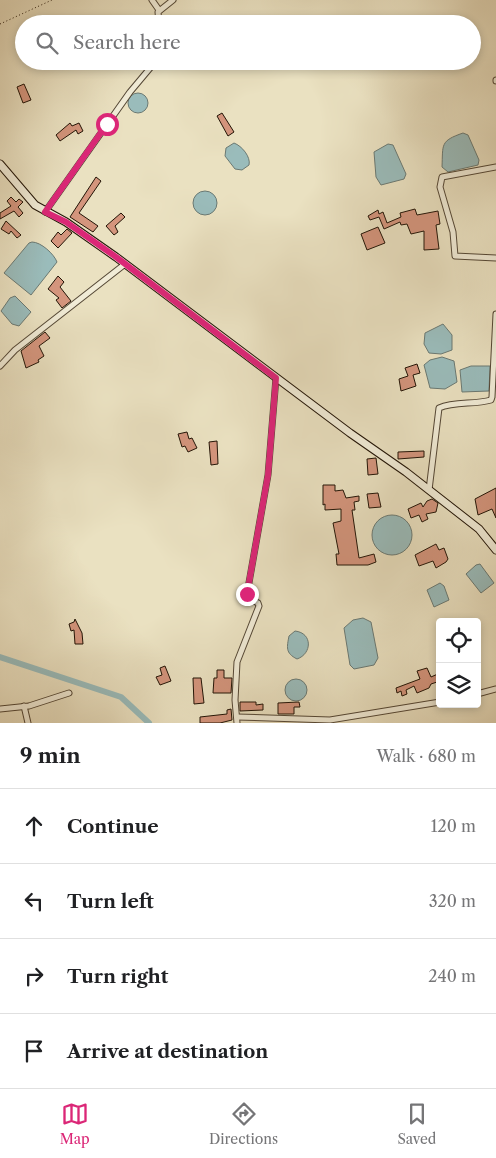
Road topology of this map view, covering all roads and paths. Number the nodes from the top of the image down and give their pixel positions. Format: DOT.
graph roads {
  1 [pos="52,0"];
  2 [pos="152,0"];
  3 [pos="173,0"];
  4 [pos="159,10"];
  5 [pos="20,15"];
  6 [pos="159,15"];
  7 [pos="15,17"];
  8 [pos="0,24"];
  9 [pos="148,70"];
  10 [pos="0,164"];
  11 [pos="496,166"];
  12 [pos="45,212"];
  13 [pos="496,258"];
  14 [pos="125,264"];
  15 [pos="496,314"];
  16 [pos="0,366"];
  17 [pos="276,378"];
  18 [pos="429,490"];
  19 [pos="496,550"];
  20 [pos="496,689"];
  21 [pos="69,693"];
  22 [pos="481,693"];
  23 [pos="436,703"];
  24 [pos="24,706"];
  25 [pos="0,709"];
  26 [pos="237,720"];
  27 [pos="28,723"];
  1 -- 5 [label="path"];
  2 -- 4 [label="street"];
  3 -- 4 [label="street"];
  4 -- 6 [label="street"];
  7 -- 8 [label="path"];
  9 -- 12 [label="street"];
  10 -- 12 [label="street"];
  11 -- 13 [label="street"];
  12 -- 14 [label="street"];
  14 -- 16 [label="street"];
  14 -- 17 [label="street"];
  15 -- 18 [label="street"];
  17 -- 18 [label="street"];
  17 -- 26 [label="street"];
  18 -- 19 [label="street"];
  20 -- 22 [label="street"];
  21 -- 24 [label="street"];
  23 -- 26 [label="street"];
  24 -- 25 [label="street"];
  24 -- 27 [label="street"];
}
